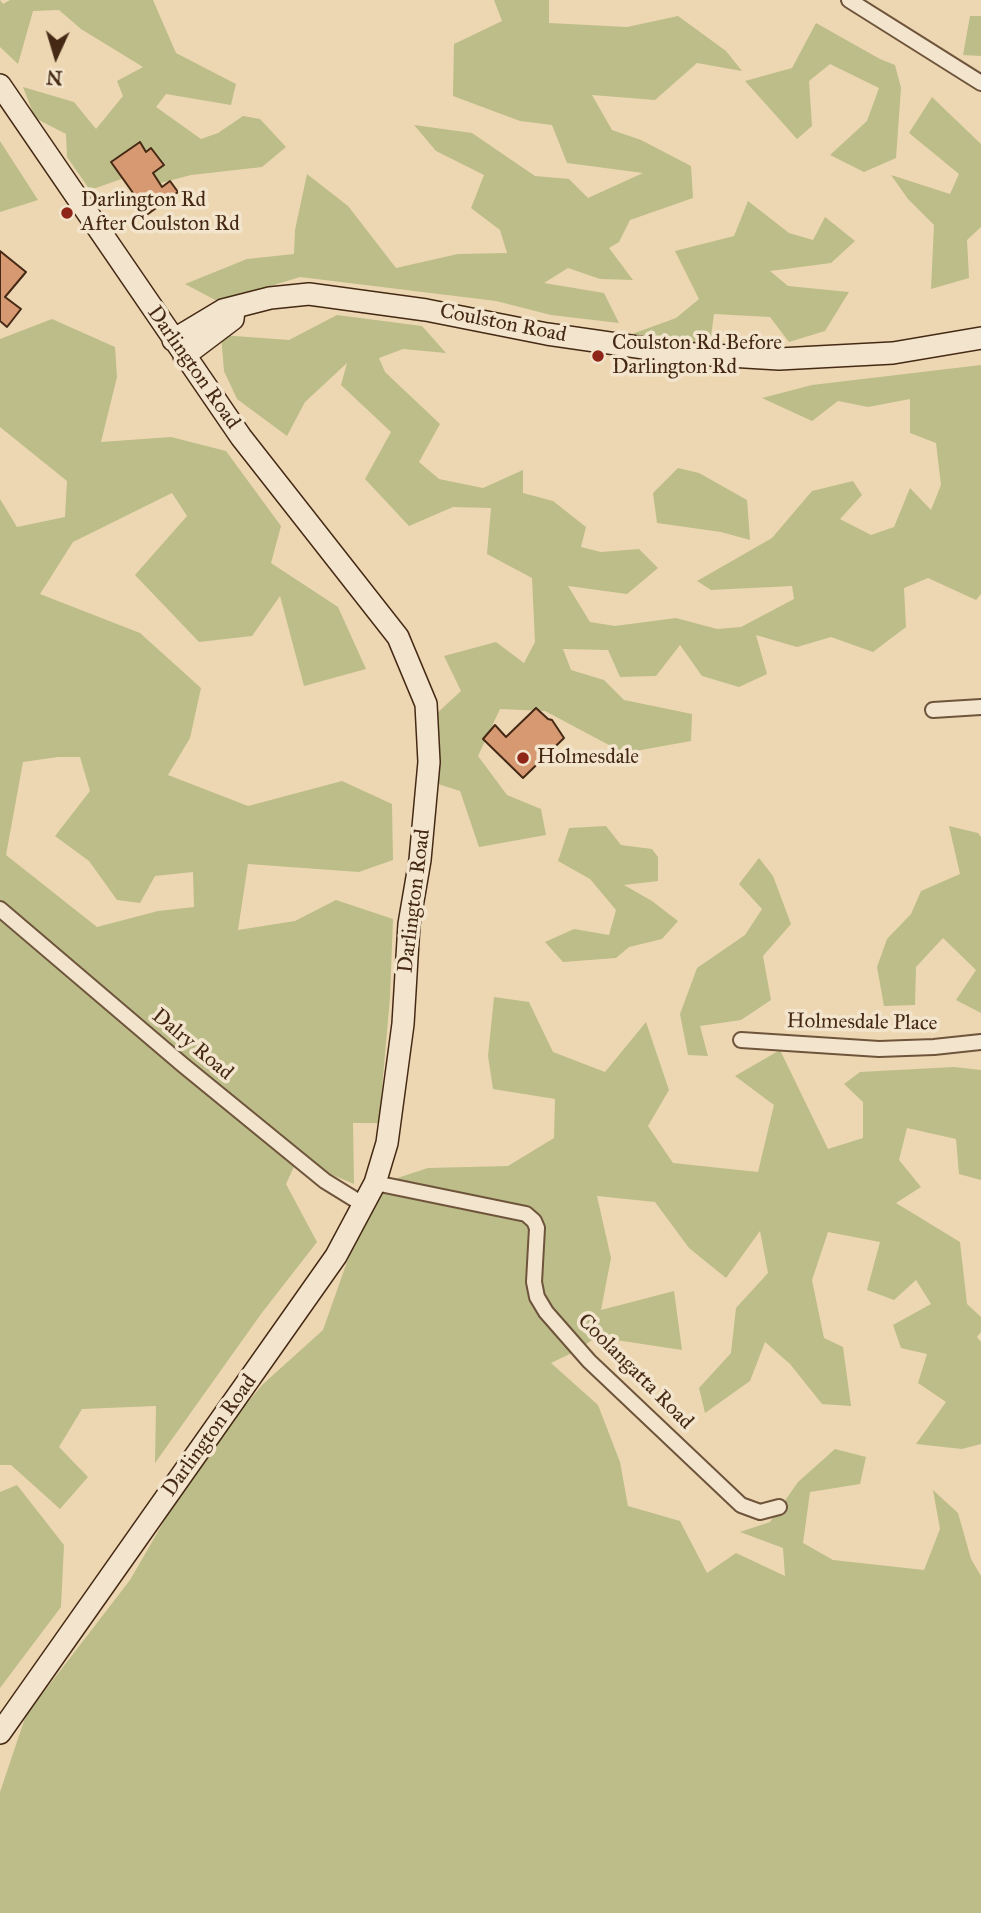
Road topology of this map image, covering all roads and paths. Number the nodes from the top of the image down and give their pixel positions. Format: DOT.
graph roads {
  1 [pos="849,0"];
  2 [pos="981,83"];
  3 [pos="0,85"];
  4 [pos="981,338"];
  5 [pos="178,348"];
  6 [pos="981,707"];
  7 [pos="933,710"];
  8 [pos="0,908"];
  9 [pos="741,1040"];
  10 [pos="981,1042"];
  11 [pos="375,1182"];
  12 [pos="364,1205"];
  13 [pos="779,1507"];
  14 [pos="0,1733"];
  1 -- 2 [label="street"];
  3 -- 5 [label="street, Darlington Road"];
  4 -- 5 [label="street, Coulston Road"];
  5 -- 11 [label="street, Darlington Road"];
  6 -- 7 [label="street"];
  8 -- 12 [label="street, Dalry Road"];
  9 -- 10 [label="street, Holmesdale Place"];
  11 -- 12 [label="street, Darlington Road"];
  11 -- 13 [label="street, Coolangatta Road"];
  12 -- 14 [label="street, Darlington Road"];
}
